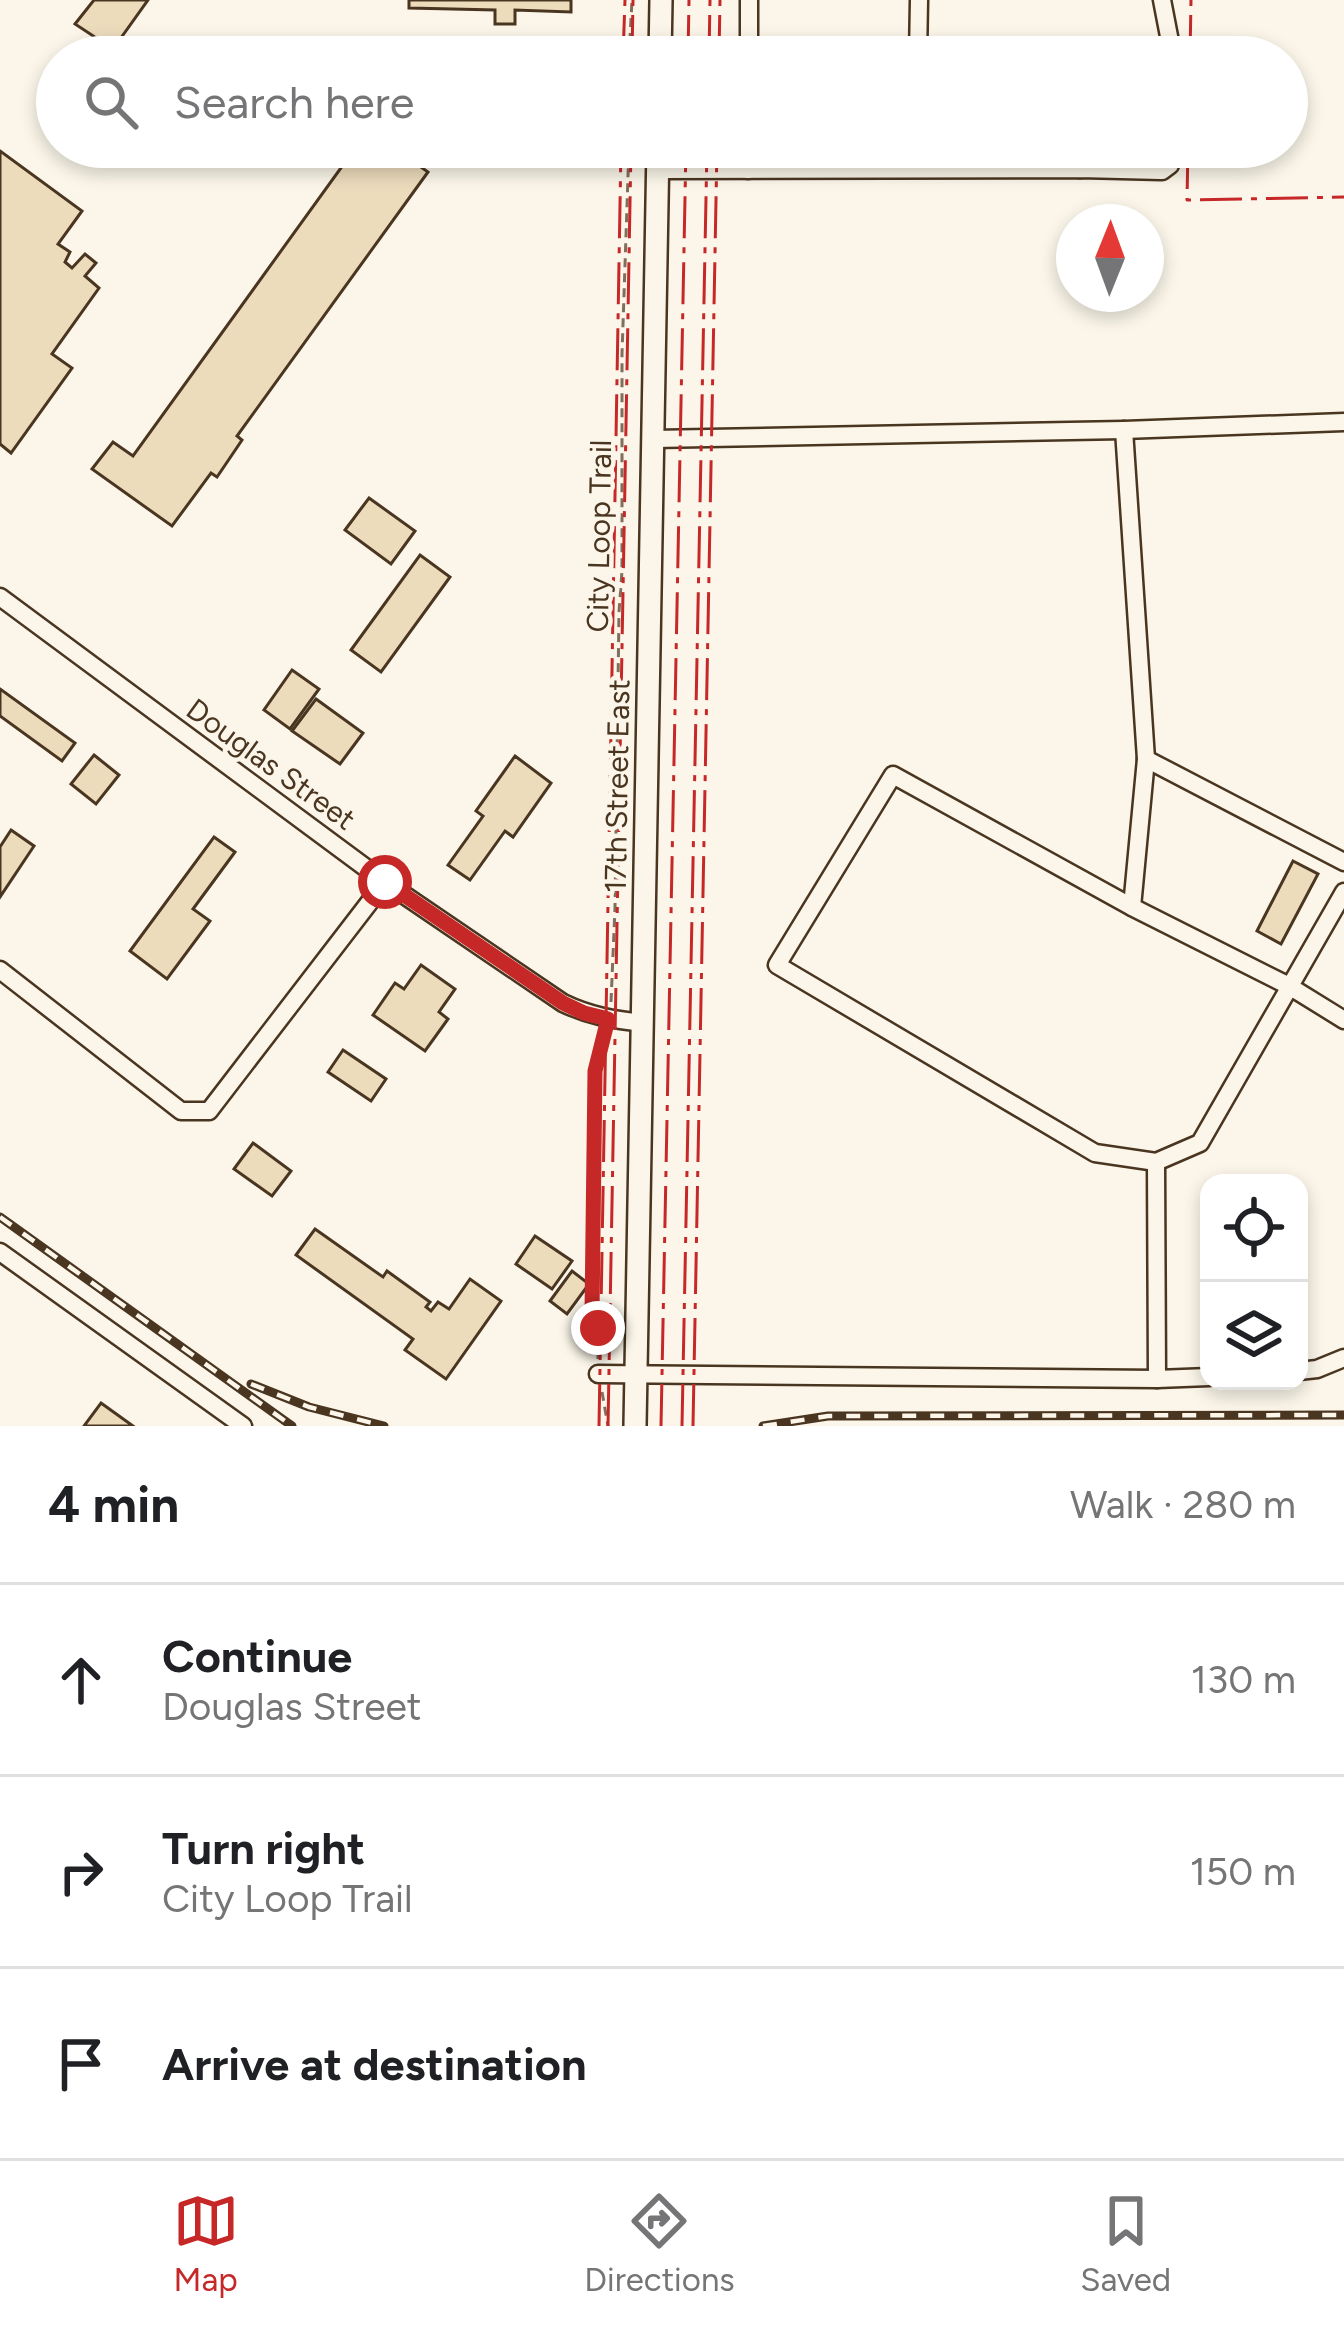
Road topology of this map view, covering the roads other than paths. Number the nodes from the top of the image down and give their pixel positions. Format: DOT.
graph roads {
  1 [pos="661,0"];
  2 [pos="749,0"];
  3 [pos="919,0"];
  4 [pos="1162,0"];
  5 [pos="660,36"];
  6 [pos="749,36"];
  7 [pos="919,36"];
  8 [pos="1169,36"];
  9 [pos="658,168"];
  10 [pos="733,168"];
  11 [pos="1167,168"];
  12 [pos="1080,169"];
  13 [pos="748,170"];
  14 [pos="918,170"];
  15 [pos="1344,422"];
  16 [pos="1124,430"];
  17 [pos="653,439"];
  18 [pos="0,597"];
  19 [pos="1146,758"];
  20 [pos="1344,862"];
  21 [pos="385,882"];
  22 [pos="1344,892"];
  23 [pos="1132,907"];
  24 [pos="0,970"];
  25 [pos="1289,986"];
  26 [pos="1344,1020"];
  27 [pos="644,1023"];
  28 [pos="1156,1162"];
  29 [pos="0,1252"];
  30 [pos="1344,1358"];
  31 [pos="1308,1370"];
  32 [pos="598,1374"];
  33 [pos="637,1376"];
  34 [pos="1200,1377"];
  35 [pos="1157,1378"];
  36 [pos="243,1426"];
  37 [pos="635,1426"];
  1 -- 5 [label="main road"];
  2 -- 6 [label="street"];
  3 -- 7 [label="street"];
  4 -- 8 [label="street"];
  9 -- 17 [label="main road, 17th Street East"];
  10 -- 13 [label="street"];
  11 -- 12 [label="street"];
  12 -- 14 [label="street"];
  13 -- 14 [label="street"];
  15 -- 16 [label="street"];
  16 -- 17 [label="street"];
  16 -- 19 [label="street"];
  17 -- 27 [label="main road, 17th Street East"];
  18 -- 21 [label="street, Douglas Street"];
  19 -- 20 [label="street"];
  19 -- 23 [label="street"];
  21 -- 24 [label="street"];
  21 -- 27 [label="street, Douglas Street"];
  22 -- 25 [label="street"];
  23 -- 25 [label="street"];
  23 -- 28 [label="street"];
  25 -- 26 [label="street"];
  25 -- 28 [label="street"];
  27 -- 33 [label="main road, 17th Street East"];
  28 -- 35 [label="street"];
  29 -- 36 [label="street"];
  30 -- 31 [label="street"];
  32 -- 33 [label="street"];
  33 -- 35 [label="street"];
  33 -- 37 [label="main road, 17th Street East"];
  34 -- 35 [label="street"];
}
